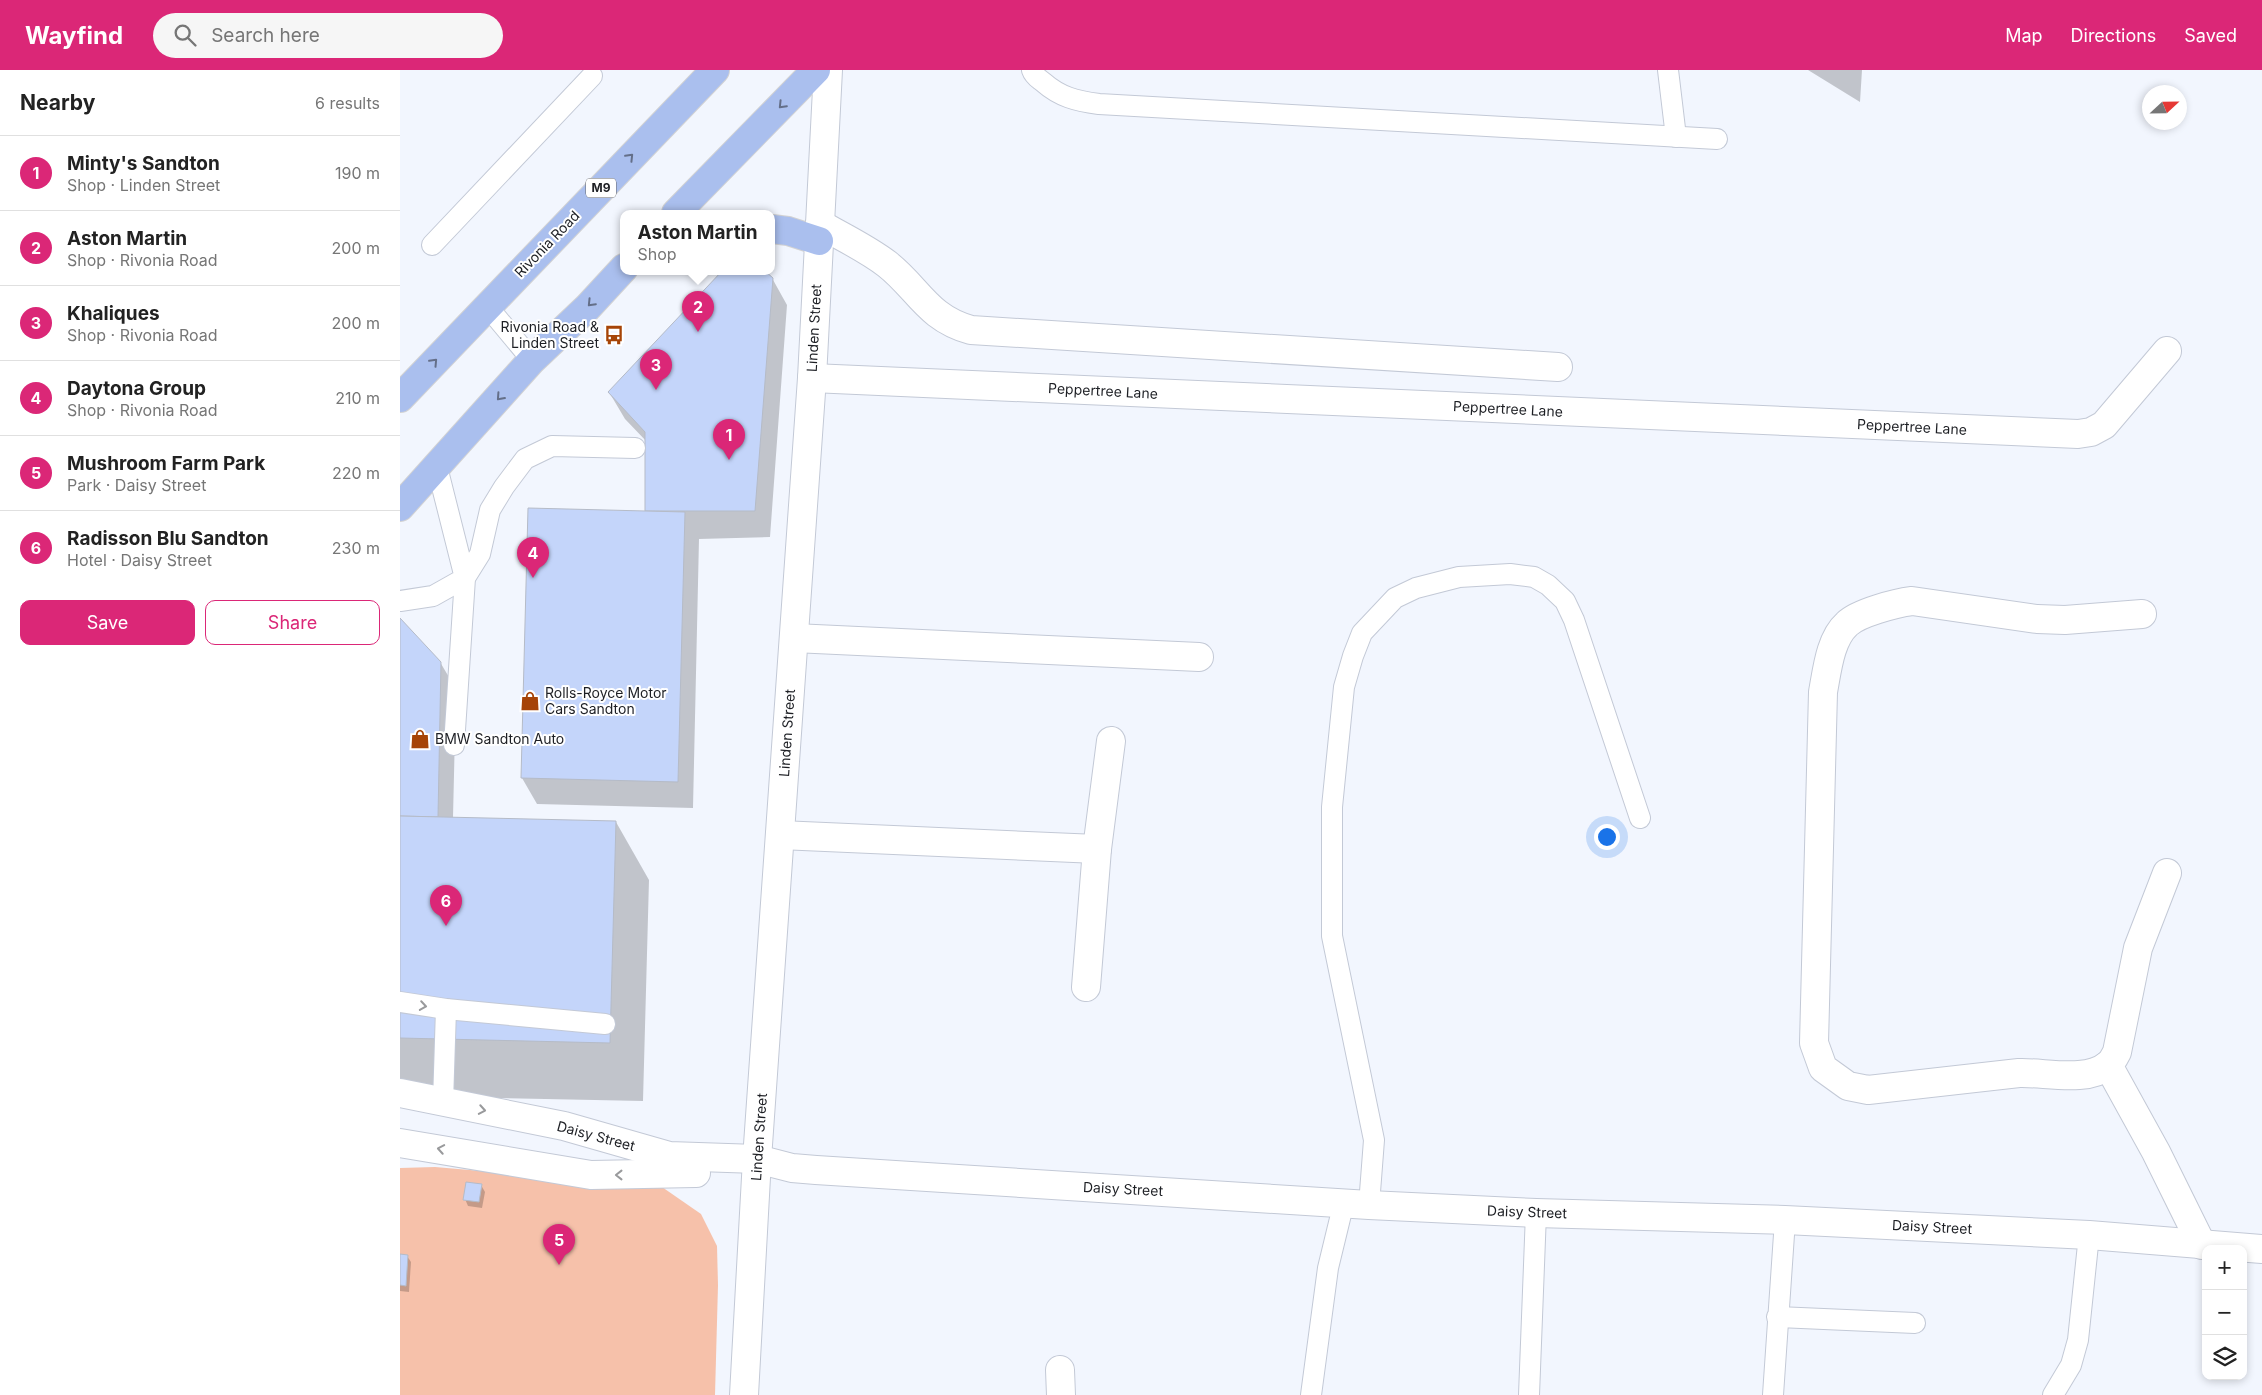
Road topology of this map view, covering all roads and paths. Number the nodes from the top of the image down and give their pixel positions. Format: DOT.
graph roads {
  1 [pos="715,70"];
  2 [pos="816,70"];
  3 [pos="828,70"];
  4 [pos="1032,70"];
  5 [pos="1668,70"];
  6 [pos="592,76"];
  7 [pos="1676,137"];
  8 [pos="1717,139"];
  9 [pos="679,210"];
  10 [pos="775,229"];
  11 [pos="820,232"];
  12 [pos="432,245"];
  13 [pos="620,272"];
  14 [pos="487,306"];
  15 [pos="2167,351"];
  16 [pos="532,360"];
  17 [pos="1558,367"];
  18 [pos="812,378"];
  19 [pos="400,398"];
  20 [pos="636,448"];
  21 [pos="437,467"];
  22 [pos="400,507"];
  23 [pos="465,578"];
  24 [pos="400,601"];
  25 [pos="2142,614"];
  26 [pos="794,638"];
  27 [pos="1199,657"];
  28 [pos="1111,741"];
  29 [pos="454,745"];
  30 [pos="1640,818"];
  31 [pos="780,835"];
  32 [pos="1097,849"];
  33 [pos="2167,873"];
  34 [pos="1086,987"];
  35 [pos="400,1002"];
  36 [pos="446,1009"];
  37 [pos="605,1024"];
  38 [pos="2108,1065"];
  39 [pos="400,1093"];
  40 [pos="443,1103"];
  41 [pos="400,1143"];
  42 [pos="669,1165"];
  43 [pos="757,1166"];
  44 [pos="1356,1204"];
  45 [pos="1536,1213"];
  46 [pos="1784,1220"];
  47 [pos="2089,1235"];
  48 [pos="2202,1245"];
  49 [pos="2247,1248"];
  50 [pos="2262,1249"];
  51 [pos="1778,1317"];
  52 [pos="1916,1323"];
  53 [pos="744,1395"];
  54 [pos="1311,1395"];
  55 [pos="1529,1395"];
  56 [pos="1773,1395"];
  57 [pos="2053,1395"];
  14 -- 1 [label="main road, Rivonia Road / M9, one-way"];
  2 -- 9 [label="main road, one-way"];
  3 -- 11 [label="street, Linden Street"];
  4 -- 7 [label="lane"];
  5 -- 7 [label="lane"];
  6 -- 12 [label="lane"];
  7 -- 8 [label="lane"];
  10 -- 11 [label="main road"];
  11 -- 17 [label="street"];
  11 -- 18 [label="street, Linden Street"];
  13 -- 16 [label="main road, one-way"];
  14 -- 16 [label="lane"];
  19 -- 14 [label="main road, Rivonia Road / M9, one-way"];
  15 -- 18 [label="street, Peppertree Lane"];
  16 -- 21 [label="main road, one-way"];
  18 -- 26 [label="street, Linden Street"];
  20 -- 23 [label="lane"];
  21 -- 22 [label="main road"];
  21 -- 23 [label="lane"];
  23 -- 24 [label="lane"];
  23 -- 29 [label="lane"];
  25 -- 38 [label="street"];
  26 -- 27 [label="street"];
  26 -- 31 [label="street, Linden Street"];
  28 -- 32 [label="street"];
  30 -- 44 [label="lane"];
  31 -- 32 [label="street"];
  31 -- 43 [label="street, Linden Street"];
  32 -- 34 [label="street"];
  33 -- 38 [label="street"];
  35 -- 36 [label="lane, one-way"];
  36 -- 37 [label="lane"];
  36 -- 40 [label="lane"];
  38 -- 48 [label="street"];
  39 -- 40 [label="street, Daisy Street"];
  40 -- 42 [label="street, Daisy Street, one-way"];
  42 -- 41 [label="street, Daisy Street, one-way"];
  42 -- 43 [label="street, Daisy Street"];
  43 -- 44 [label="street, Daisy Street"];
  43 -- 53 [label="street, Linden Street"];
  44 -- 45 [label="street, Daisy Street"];
  44 -- 54 [label="lane"];
  45 -- 46 [label="street, Daisy Street"];
  45 -- 55 [label="lane"];
  46 -- 47 [label="street, Daisy Street"];
  46 -- 51 [label="lane"];
  47 -- 48 [label="street, Daisy Street"];
  47 -- 57 [label="lane"];
  49 -- 50 [label="street, Daisy Street"];
  51 -- 52 [label="lane"];
  51 -- 56 [label="lane"];
}
